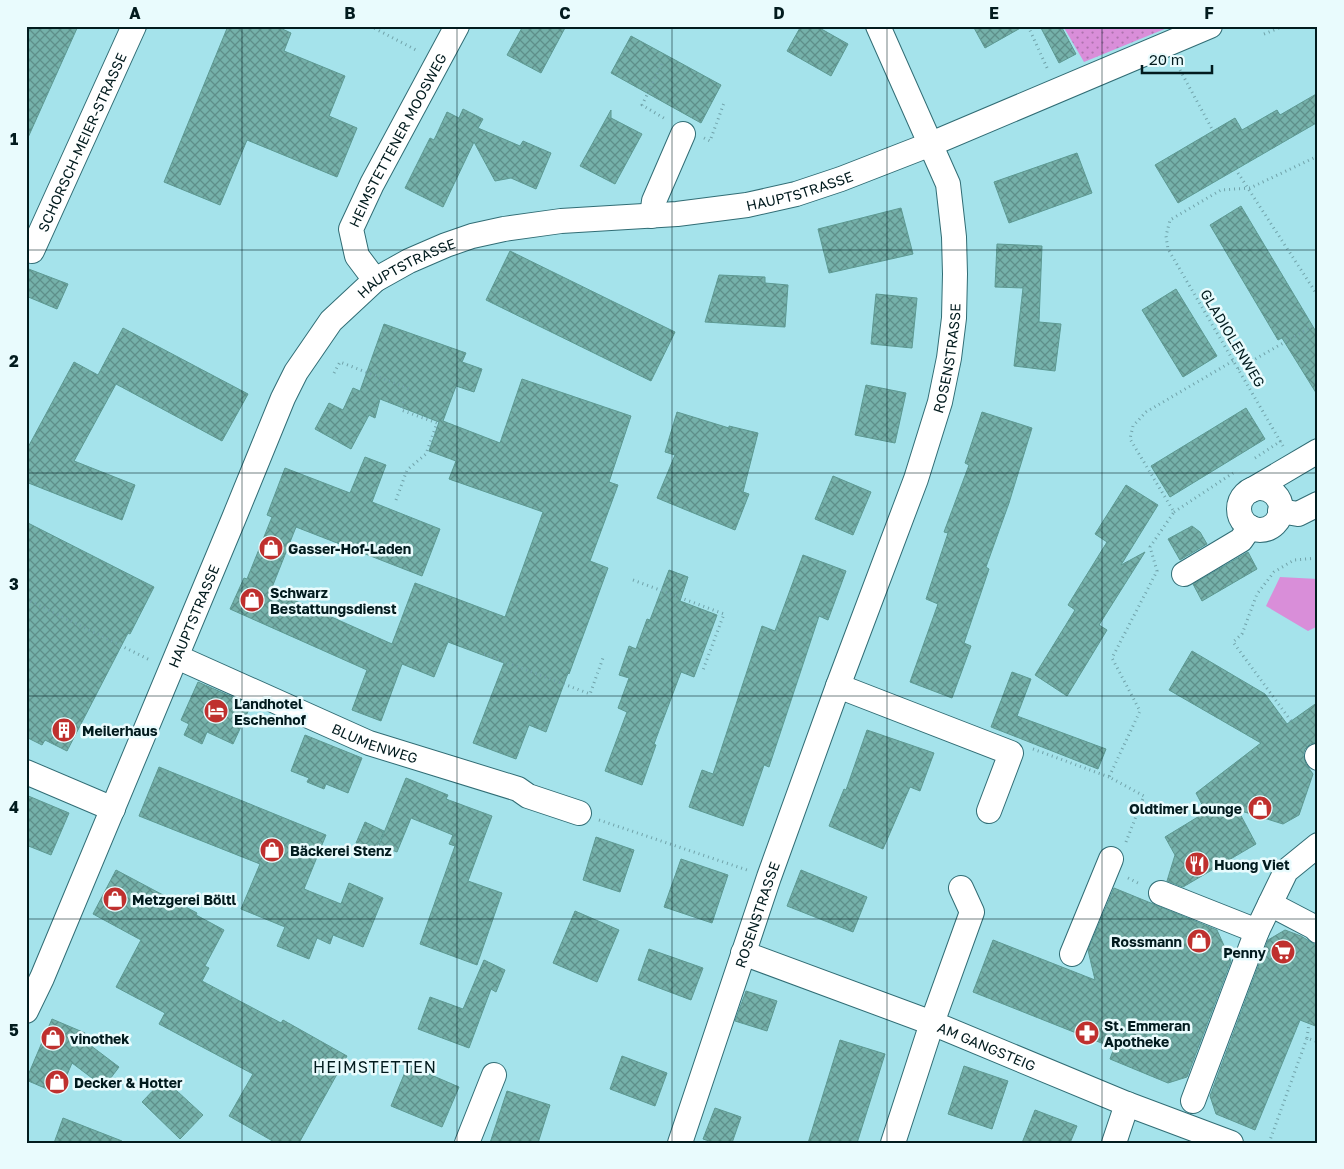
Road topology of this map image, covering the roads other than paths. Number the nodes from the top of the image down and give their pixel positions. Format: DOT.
graph roads {
  1 [pos="134,26"];
  2 [pos="457,26"];
  3 [pos="878,26"];
  4 [pos="1210,26"];
  5 [pos="683,134"];
  6 [pos="931,144"];
  7 [pos="652,216"];
  8 [pos="26,249"];
  9 [pos="375,280"];
  10 [pos="1318,450"];
  11 [pos="1250,491"];
  12 [pos="1318,504"];
  13 [pos="1280,511"];
  14 [pos="1250,527"];
  15 [pos="1184,574"];
  16 [pos="174,664"];
  17 [pos="838,686"];
  18 [pos="26,772"];
  19 [pos="112,809"];
  20 [pos="989,811"];
  21 [pos="579,813"];
  22 [pos="1318,845"];
  23 [pos="1118,852"];
  24 [pos="961,888"];
  25 [pos="1162,893"];
  26 [pos="1270,904"];
  27 [pos="1257,931"];
  28 [pos="1318,931"];
  29 [pos="743,953"];
  30 [pos="1072,954"];
  31 [pos="31,988"];
  32 [pos="932,1023"];
  33 [pos="494,1075"];
  34 [pos="1193,1100"];
  35 [pos="1127,1104"];
  36 [pos="467,1143"];
  37 [pos="680,1143"];
  38 [pos="893,1143"];
  39 [pos="1114,1143"];
  40 [pos="1231,1143"];
  1 -- 8 [label="street, SCHORSCH-MEIER-STRASSE"];
  2 -- 9 [label="street, HEIMSTETTENER MOOSWEG"];
  3 -- 6 [label="street, ROSENSTRASSE"];
  4 -- 6 [label="street, HAUPTSTRASSE"];
  5 -- 7 [label="street"];
  6 -- 7 [label="street, HAUPTSTRASSE"];
  6 -- 17 [label="street, ROSENSTRASSE"];
  7 -- 9 [label="street, HAUPTSTRASSE"];
  9 -- 16 [label="street, HAUPTSTRASSE"];
  10 -- 11 [label="street"];
  11 -- 13 [label="street"];
  11 -- 14 [label="street"];
  12 -- 13 [label="street"];
  13 -- 14 [label="street"];
  14 -- 15 [label="street"];
  16 -- 19 [label="street, HAUPTSTRASSE"];
  16 -- 21 [label="street, BLUMENWEG"];
  17 -- 20 [label="street"];
  17 -- 29 [label="street, ROSENSTRASSE"];
  18 -- 19 [label="street"];
  19 -- 31 [label="street, HAUPTSTRASSE"];
  22 -- 26 [label="street"];
  23 -- 30 [label="street"];
  24 -- 32 [label="street"];
  25 -- 27 [label="street"];
  26 -- 27 [label="street"];
  26 -- 28 [label="street"];
  27 -- 34 [label="street"];
  29 -- 32 [label="street, AM GANGSTEIG"];
  29 -- 37 [label="street, ROSENSTRASSE"];
  32 -- 35 [label="street, AM GANGSTEIG"];
  32 -- 38 [label="street"];
  33 -- 36 [label="street"];
  35 -- 39 [label="street"];
  35 -- 40 [label="street, AM GANGSTEIG"];
}
